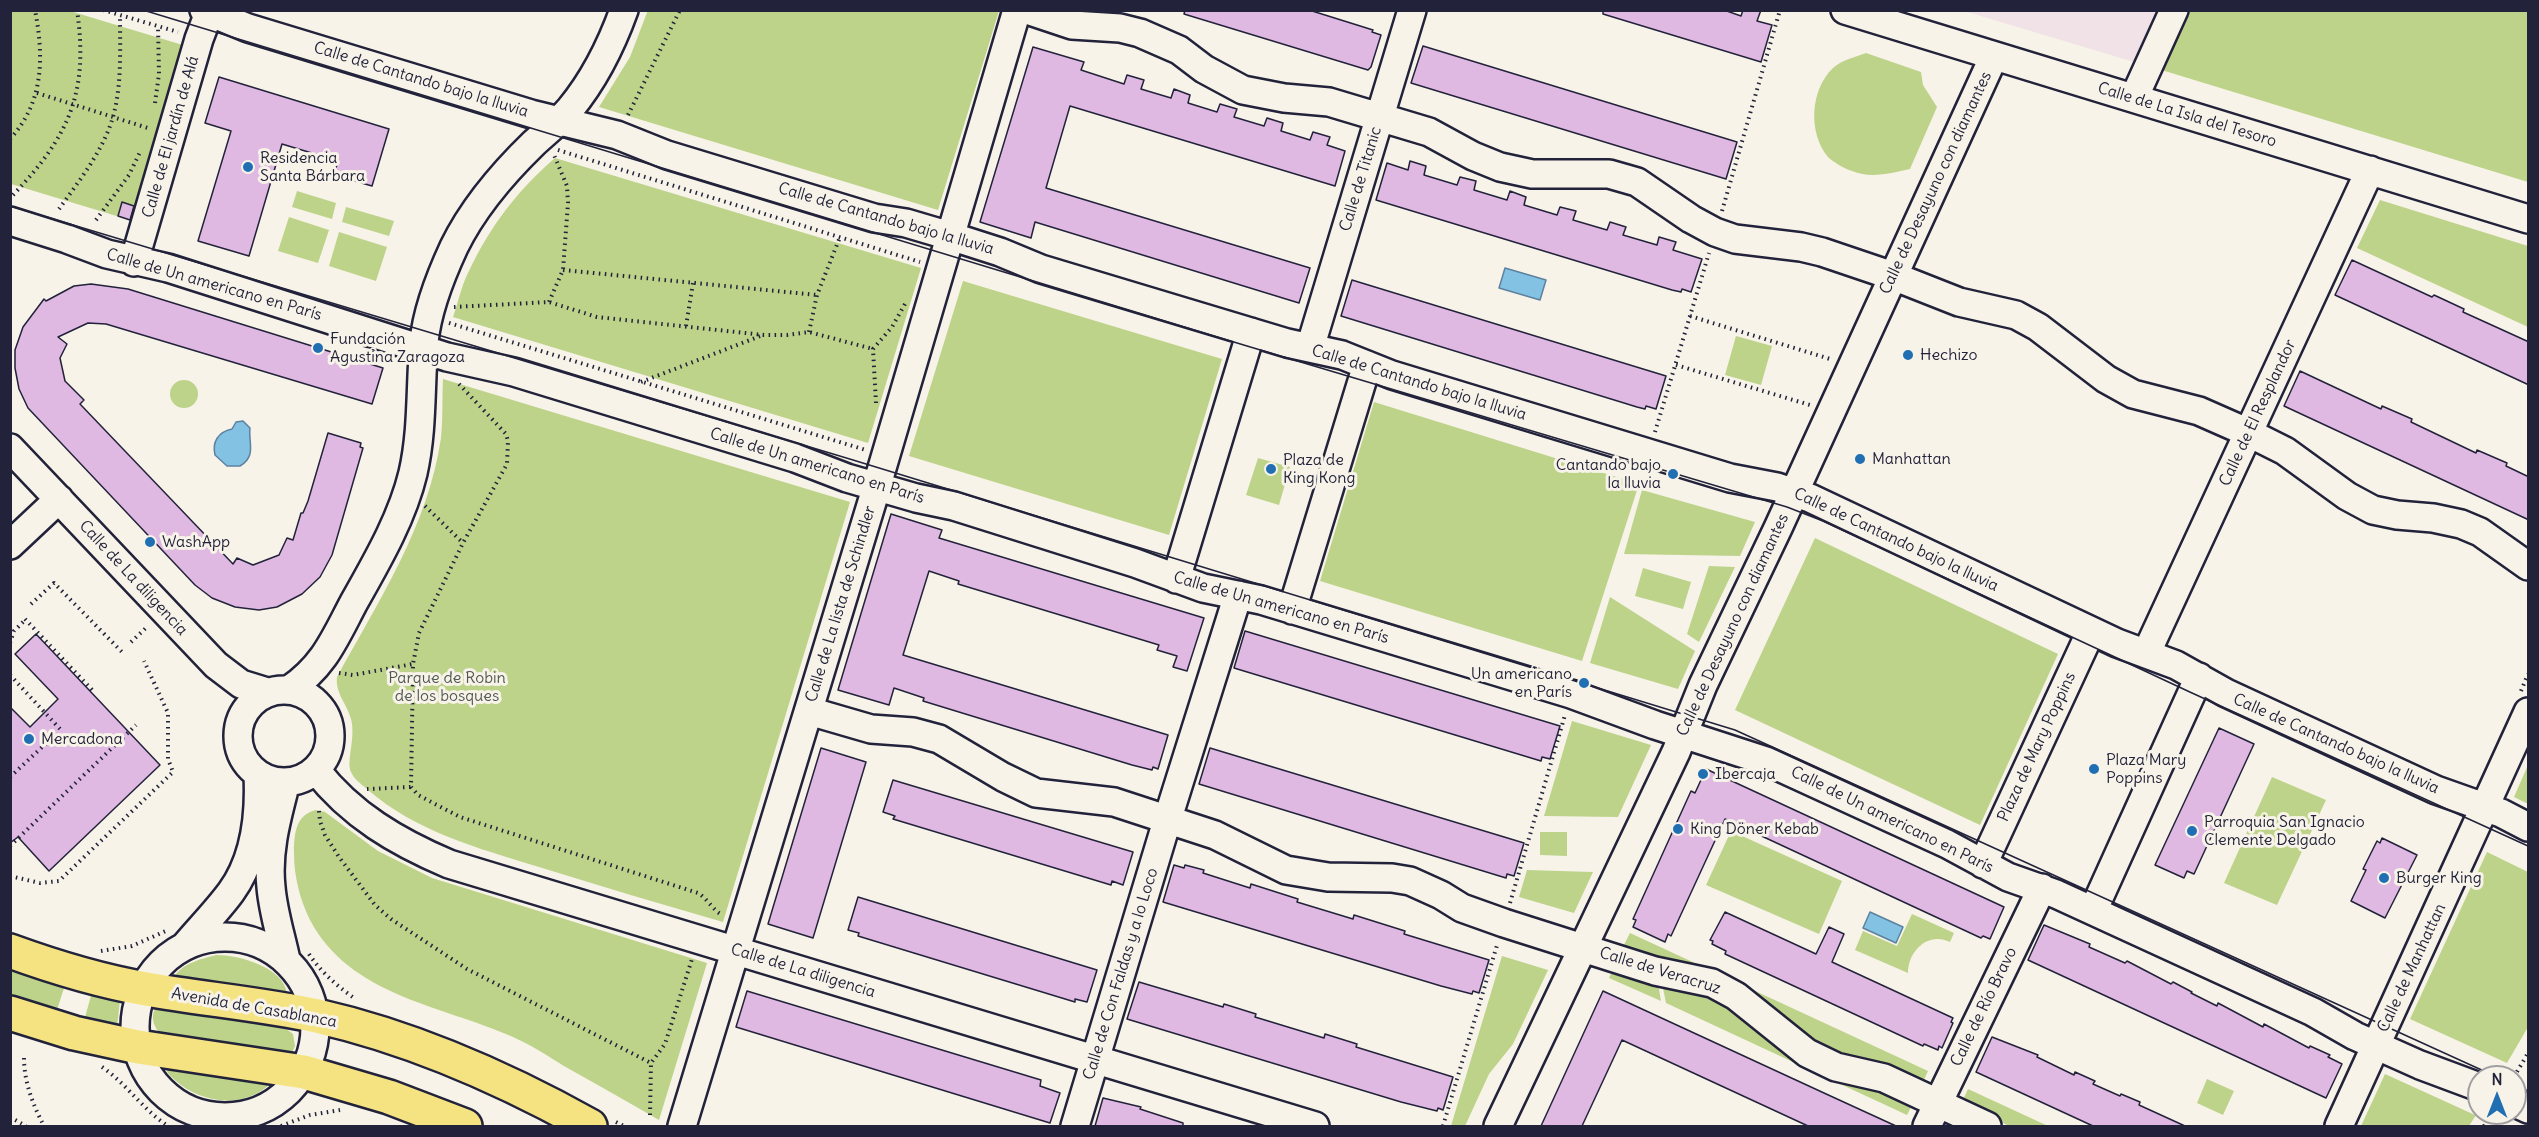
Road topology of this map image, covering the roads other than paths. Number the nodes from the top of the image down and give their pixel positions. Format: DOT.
graph roads {
  1 [pos="624,10"];
  2 [pos="1017,10"];
  3 [pos="1027,10"];
  4 [pos="1412,10"];
  5 [pos="1845,10"];
  6 [pos="2174,10"];
  7 [pos="208,11"];
  8 [pos="1994,56"];
  9 [pos="2134,98"];
  10 [pos="1379,118"];
  11 [pos="559,121"];
  12 [pos="2370,170"];
  13 [pos="2529,219"];
  14 [pos="10,221"];
  15 [pos="950,236"];
  16 [pos="134,262"];
  17 [pos="1893,276"];
  18 [pos="1251,332"];
  19 [pos="1310,348"];
  20 [pos="423,350"];
  21 [pos="1367,365"];
  22 [pos="2249,433"];
  23 [pos="10,448"];
  24 [pos="876,486"];
  25 [pos="1794,492"];
  26 [pos="59,499"];
  27 [pos="10,545"];
  28 [pos="2529,566"];
  29 [pos="1176,579"];
  30 [pos="1239,595"];
  31 [pos="1292,610"];
  32 [pos="2091,631"];
  33 [pos="2146,654"];
  34 [pos="2199,677"];
  35 [pos="278,691"];
  36 [pos="809,711"];
  37 [pos="2529,711"];
  38 [pos="1683,734"];
  39 [pos="316,770"];
  40 [pos="258,775"];
  41 [pos="286,782"];
  42 [pos="2486,807"];
  43 [pos="1167,821"];
  44 [pos="2529,827"];
  45 [pos="1983,864"];
  46 [pos="2042,888"];
  47 [pos="2093,911"];
  48 [pos="180,936"];
  49 [pos="1584,948"];
  50 [pos="10,951"];
  51 [pos="736,951"];
  52 [pos="286,960"];
  53 [pos="143,989"];
  54 [pos="10,1013"];
  55 [pos="316,1016"];
  56 [pos="2377,1046"];
  57 [pos="138,1047"];
  58 [pos="1095,1060"];
  59 [pos="304,1072"];
  60 [pos="2467,1083"];
  61 [pos="1932,1115"];
  62 [pos="465,1126"];
  63 [pos="590,1126"];
  64 [pos="682,1126"];
  65 [pos="1075,1126"];
  66 [pos="1315,1126"];
  67 [pos="1498,1126"];
  68 [pos="1987,1126"];
  69 [pos="2339,1126"];
  1 -- 11 [label="street"];
  2 -- 15 [label="street, Calle de La lista de Schindler"];
  3 -- 10 [label="street"];
  4 -- 10 [label="street, Calle de Titanic"];
  5 -- 8 [label="street, Calle de La Isla del Tesoro"];
  6 -- 9 [label="street"];
  7 -- 11 [label="street, Calle de Cantando bajo la lluvia"];
  7 -- 16 [label="street, Calle de El jardín de Alá"];
  8 -- 9 [label="street, Calle de La Isla del Tesoro"];
  8 -- 17 [label="street, Calle de Desayuno con diamantes"];
  9 -- 12 [label="street, Calle de La Isla del Tesoro"];
  10 -- 17 [label="street"];
  10 -- 19 [label="street, Calle de Titanic"];
  11 -- 15 [label="street, Calle de Cantando bajo la lluvia"];
  11 -- 20 [label="street"];
  12 -- 13 [label="street, Calle de La Isla del Tesoro"];
  12 -- 22 [label="street, Calle de El Resplandor"];
  14 -- 16 [label="street, Calle de Un americano en París"];
  15 -- 18 [label="street, Calle de Cantando bajo la lluvia"];
  15 -- 24 [label="street, Calle de La lista de Schindler"];
  16 -- 20 [label="street, Calle de Un americano en París"];
  17 -- 22 [label="street"];
  17 -- 25 [label="street, Calle de Desayuno con diamantes"];
  18 -- 19 [label="street, Calle de Cantando bajo la lluvia"];
  18 -- 29 [label="street"];
  19 -- 21 [label="street, Calle de Cantando bajo la lluvia"];
  20 -- 24 [label="street, Calle de Un americano en París"];
  20 -- 35 [label="street"];
  21 -- 25 [label="street, Calle de Cantando bajo la lluvia"];
  21 -- 31 [label="street"];
  22 -- 28 [label="street"];
  22 -- 33 [label="street, Calle de El Resplandor"];
  23 -- 26 [label="street, Calle de La diligencia"];
  24 -- 29 [label="street, Calle de Un americano en París"];
  24 -- 36 [label="street, Calle de La lista de Schindler"];
  25 -- 32 [label="street, Calle de Cantando bajo la lluvia"];
  25 -- 38 [label="street, Calle de Desayuno con diamantes"];
  26 -- 27 [label="street"];
  26 -- 35 [label="street, Calle de La diligencia"];
  29 -- 30 [label="street, Calle de Un americano en París"];
  30 -- 31 [label="street, Calle de Un americano en París"];
  30 -- 43 [label="street"];
  31 -- 38 [label="street, Calle de Un americano en París"];
  32 -- 33 [label="street, Calle de Cantando bajo la lluvia"];
  32 -- 45 [label="street, Plaza de Mary Poppins"];
  33 -- 34 [label="street, Calle de Cantando bajo la lluvia"];
  34 -- 42 [label="street, Calle de Cantando bajo la lluvia"];
  34 -- 47 [label="street"];
  35 -- 39 [label="street"];
  35 -- 40 [label="street"];
  36 -- 43 [label="street, Calle de Veracruz"];
  36 -- 51 [label="street, Calle de La lista de Schindler"];
  37 -- 42 [label="street, Calle de Manhattan"];
  38 -- 45 [label="street, Calle de Un americano en París"];
  38 -- 49 [label="street, Calle de Desayuno con diamantes"];
  39 -- 41 [label="street"];
  39 -- 51 [label="street, Calle de La diligencia"];
  40 -- 41 [label="street"];
  40 -- 48 [label="street"];
  41 -- 52 [label="street"];
  42 -- 44 [label="street, Calle de Cantando bajo la lluvia"];
  42 -- 56 [label="street, Calle de Manhattan"];
  43 -- 49 [label="street, Calle de Veracruz"];
  43 -- 58 [label="street, Calle de Con Faldas y a lo Loco"];
  45 -- 46 [label="street, Calle de Un americano en París"];
  46 -- 47 [label="street, Calle de Un americano en París"];
  46 -- 61 [label="street, Calle de Río Bravo"];
  47 -- 56 [label="street, Calle de Un americano en París"];
  48 -- 52 [label="street"];
  48 -- 53 [label="street"];
  49 -- 61 [label="street, Calle de Veracruz"];
  49 -- 67 [label="street, Calle de Desayuno con diamantes"];
  50 -- 53 [label="main road, Avenida de Casablanca"];
  51 -- 58 [label="street, Calle de La diligencia"];
  51 -- 64 [label="street, Calle de La lista de Schindler"];
  52 -- 55 [label="street"];
  53 -- 55 [label="main road, Avenida de Casablanca"];
  53 -- 57 [label="street"];
  54 -- 57 [label="main road"];
  55 -- 59 [label="street"];
  55 -- 63 [label="main road, Avenida de Casablanca"];
  56 -- 60 [label="street, Calle de Un americano en París"];
  56 -- 69 [label="street, Calle de Manhattan"];
  57 -- 59 [label="main road"];
  57 -- 59 [label="street"];
  58 -- 65 [label="street, Calle de Con Faldas y a lo Loco"];
  58 -- 66 [label="street, Calle de La diligencia"];
  59 -- 62 [label="main road"];
  61 -- 68 [label="street, Calle de Veracruz"];
}
